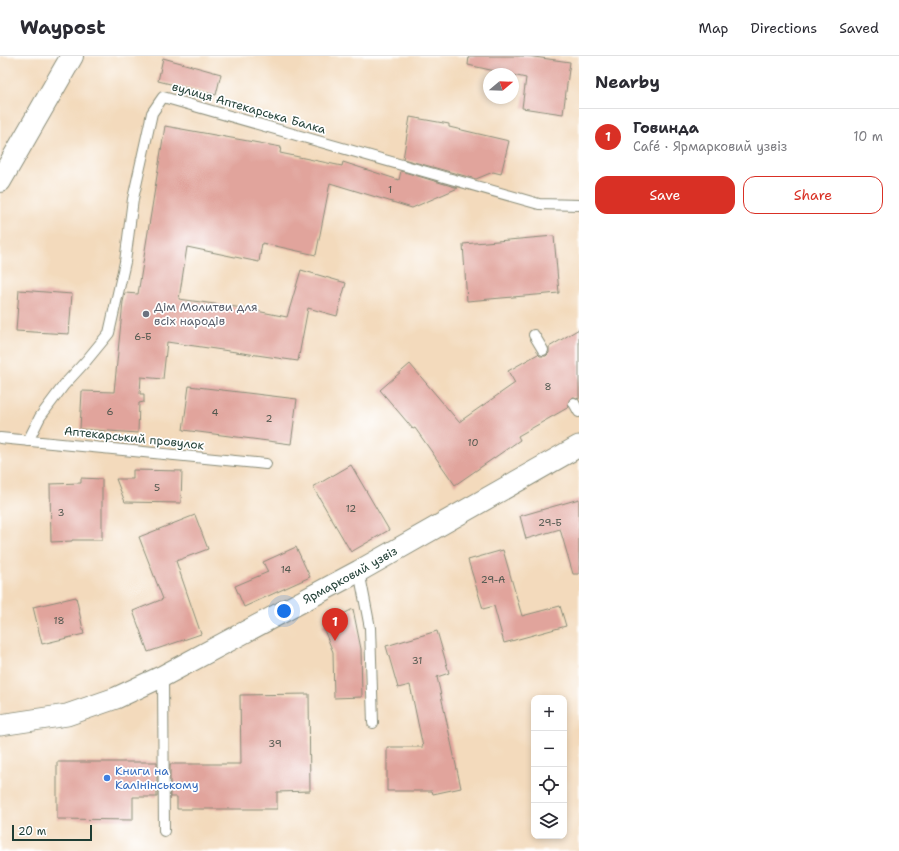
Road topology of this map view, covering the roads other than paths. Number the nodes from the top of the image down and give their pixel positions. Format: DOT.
graph roads {
  1 [pos="72,56"];
  2 [pos="0,181"];
  3 [pos="579,205"];
  4 [pos="534,335"];
  5 [pos="543,350"];
  6 [pos="0,438"];
  7 [pos="28,441"];
  8 [pos="579,446"];
  9 [pos="266,464"];
  10 [pos="359,571"];
  11 [pos="163,676"];
  12 [pos="373,723"];
  13 [pos="0,725"];
  14 [pos="164,831"];
  1 -- 2 [label="main road"];
  3 -- 7 [label="lane, вулиця Аптекарська Балка"];
  4 -- 5 [label="lane"];
  6 -- 7 [label="lane, Аптекарський провулок"];
  7 -- 9 [label="lane, Аптекарський провулок"];
  8 -- 10 [label="street, Ярмарковий узвіз"];
  10 -- 11 [label="street, Ярмарковий узвіз"];
  10 -- 12 [label="lane"];
  11 -- 13 [label="street, Ярмарковий узвіз"];
  11 -- 14 [label="lane"];
}
